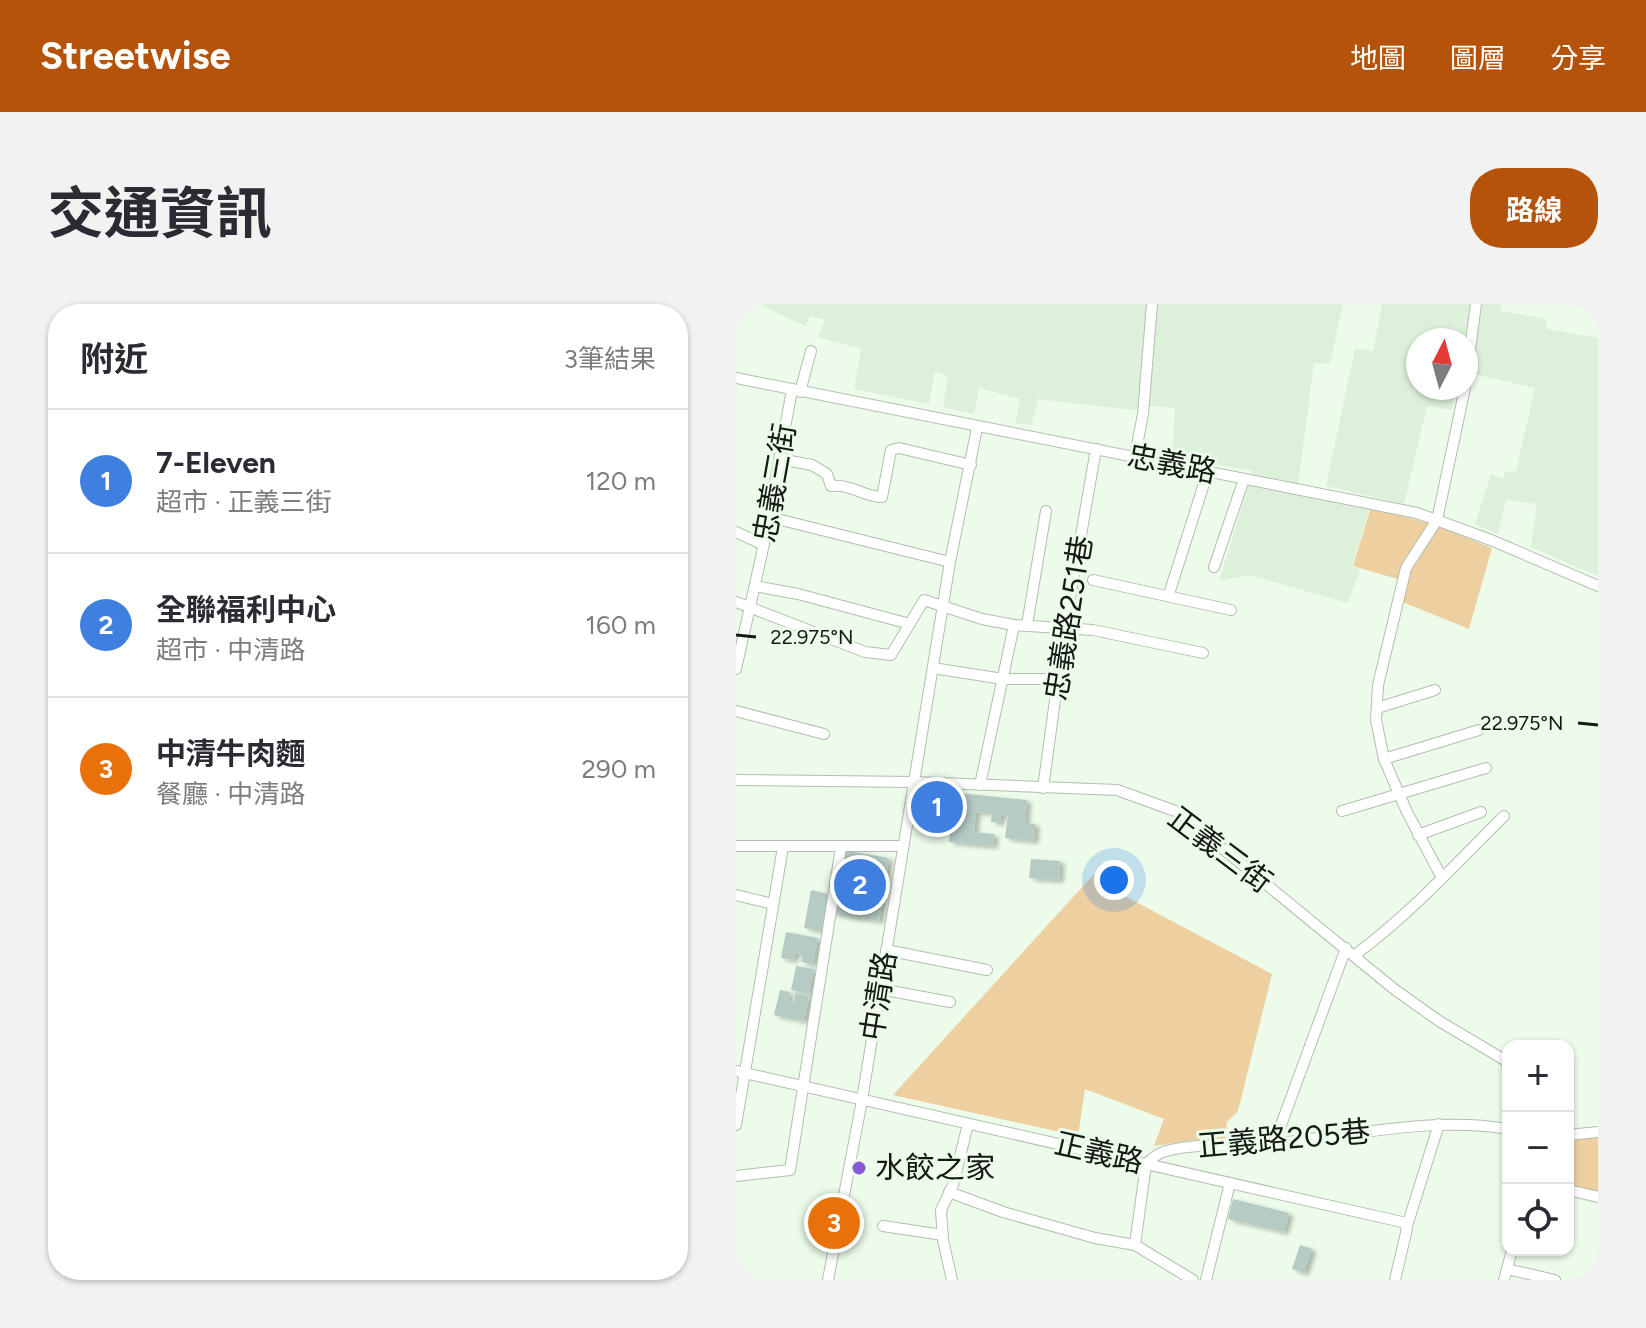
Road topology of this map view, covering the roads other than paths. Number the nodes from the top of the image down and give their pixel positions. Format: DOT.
graph roads {
  1 [pos="1152,304"];
  2 [pos="1476,304"];
  3 [pos="1473,328"];
  4 [pos="811,351"];
  5 [pos="736,378"];
  6 [pos="796,391"];
  7 [pos="1462,400"];
  8 [pos="977,428"];
  9 [pos="1096,449"];
  10 [pos="1135,456"];
  11 [pos="779,459"];
  12 [pos="971,465"];
  13 [pos="1208,471"];
  14 [pos="1244,479"];
  15 [pos="1046,511"];
  16 [pos="769,517"];
  17 [pos="1437,520"];
  18 [pos="736,532"];
  19 [pos="764,545"];
  20 [pos="950,562"];
  21 [pos="1214,567"];
  22 [pos="1093,580"];
  23 [pos="755,586"];
  24 [pos="1598,586"];
  25 [pos="1169,594"];
  26 [pos="736,602"];
  27 [pos="750,608"];
  28 [pos="943,608"];
  29 [pos="1231,610"];
  30 [pos="910,624"];
  31 [pos="1014,625"];
  32 [pos="1027,625"];
  33 [pos="1065,627"];
  34 [pos="1203,653"];
  35 [pos="933,668"];
  36 [pos="736,669"];
  37 [pos="1003,679"];
  38 [pos="1058,679"];
  39 [pos="1435,690"];
  40 [pos="1377,708"];
  41 [pos="736,711"];
  42 [pos="1479,730"];
  43 [pos="824,734"];
  44 [pos="1384,759"];
  45 [pos="1486,768"];
  46 [pos="736,780"];
  47 [pos="914,782"];
  48 [pos="980,785"];
  49 [pos="1043,788"];
  50 [pos="1400,793"];
  51 [pos="1342,811"];
  52 [pos="1481,812"];
  53 [pos="1504,816"];
  54 [pos="1418,835"];
  55 [pos="736,846"];
  56 [pos="903,846"];
  57 [pos="783,847"];
  58 [pos="841,847"];
  59 [pos="1442,878"];
  60 [pos="736,895"];
  61 [pos="773,904"];
  62 [pos="886,950"];
  63 [pos="1351,952"];
  64 [pos="987,970"];
  65 [pos="880,989"];
  66 [pos="950,1002"];
  67 [pos="1502,1058"];
  68 [pos="740,1072"];
  69 [pos="803,1086"];
  70 [pos="862,1100"];
  71 [pos="968,1124"];
  72 [pos="1439,1124"];
  73 [pos="736,1125"];
  74 [pos="1502,1128"];
  75 [pos="1598,1132"];
  76 [pos="1574,1134"];
  77 [pos="1274,1144"];
  78 [pos="1146,1164"];
  79 [pos="736,1176"];
  80 [pos="1230,1183"];
  81 [pos="1574,1191"];
  82 [pos="949,1192"];
  83 [pos="1598,1197"];
  84 [pos="883,1226"];
  85 [pos="1407,1226"];
  86 [pos="943,1235"];
  87 [pos="1135,1245"];
  88 [pos="1506,1275"];
  89 [pos="828,1280"];
  90 [pos="952,1280"];
  91 [pos="1193,1280"];
  92 [pos="1206,1280"];
  93 [pos="1395,1280"];
  94 [pos="1555,1280"];
  1 -- 10 [label="street"];
  2 -- 3 [label="street"];
  4 -- 6 [label="street, 忠義三街"];
  5 -- 6 [label="street, 忠義路"];
  6 -- 8 [label="street, 忠義路"];
  6 -- 11 [label="street, 忠義三街"];
  7 -- 17 [label="street"];
  8 -- 9 [label="street, 忠義路"];
  8 -- 12 [label="street, 中清路"];
  9 -- 10 [label="street, 忠義路"];
  9 -- 33 [label="street, 忠義路251巷"];
  10 -- 13 [label="street, 忠義路"];
  11 -- 12 [label="street"];
  11 -- 16 [label="street, 忠義三街"];
  12 -- 20 [label="street, 中清路"];
  13 -- 14 [label="street, 忠義路"];
  13 -- 25 [label="street"];
  14 -- 17 [label="street, 忠義路"];
  14 -- 21 [label="street"];
  15 -- 32 [label="street"];
  16 -- 19 [label="street, 忠義三街"];
  16 -- 20 [label="street"];
  17 -- 24 [label="street, 忠義路"];
  17 -- 40 [label="street"];
  18 -- 19 [label="street"];
  19 -- 23 [label="street, 忠義三街"];
  20 -- 28 [label="street, 中清路"];
  22 -- 25 [label="street"];
  23 -- 27 [label="street, 忠義三街"];
  23 -- 30 [label="street"];
  25 -- 29 [label="street"];
  26 -- 27 [label="street"];
  27 -- 30 [label="street"];
  27 -- 36 [label="street, 忠義三街"];
  28 -- 30 [label="street"];
  28 -- 31 [label="street"];
  28 -- 35 [label="street, 中清路"];
  31 -- 32 [label="street"];
  31 -- 37 [label="street"];
  32 -- 33 [label="street"];
  33 -- 34 [label="street"];
  33 -- 38 [label="street, 忠義路251巷"];
  35 -- 37 [label="street"];
  35 -- 47 [label="street, 中清路"];
  37 -- 38 [label="street"];
  37 -- 48 [label="street"];
  38 -- 49 [label="street, 忠義路251巷"];
  39 -- 40 [label="street"];
  40 -- 44 [label="street"];
  41 -- 43 [label="street"];
  42 -- 44 [label="street"];
  44 -- 50 [label="street"];
  45 -- 50 [label="street"];
  46 -- 47 [label="street, 正義三街"];
  47 -- 48 [label="street, 正義三街"];
  47 -- 56 [label="street, 中清路"];
  48 -- 49 [label="street, 正義三街"];
  49 -- 63 [label="street, 正義三街"];
  50 -- 51 [label="street"];
  50 -- 54 [label="street"];
  52 -- 54 [label="street"];
  53 -- 59 [label="street"];
  54 -- 59 [label="street"];
  55 -- 57 [label="street"];
  56 -- 58 [label="street"];
  56 -- 62 [label="street, 中清路"];
  57 -- 58 [label="street"];
  57 -- 61 [label="street"];
  58 -- 69 [label="street"];
  59 -- 63 [label="street"];
  60 -- 61 [label="street"];
  61 -- 68 [label="street"];
  62 -- 64 [label="street"];
  62 -- 65 [label="street, 中清路"];
  63 -- 67 [label="street, 正義三街"];
  63 -- 77 [label="street"];
  65 -- 66 [label="street"];
  65 -- 70 [label="street, 中清路"];
  68 -- 69 [label="street, 正義路"];
  68 -- 73 [label="street"];
  69 -- 70 [label="street, 正義路"];
  69 -- 79 [label="street"];
  70 -- 71 [label="street, 正義路"];
  70 -- 89 [label="street, 中清路"];
  71 -- 78 [label="street, 正義路"];
  71 -- 82 [label="street"];
  72 -- 74 [label="street, 正義路205巷"];
  72 -- 77 [label="street, 正義路205巷"];
  72 -- 85 [label="street"];
  75 -- 76 [label="street"];
  77 -- 78 [label="street, 正義路205巷"];
  78 -- 80 [label="street, 正義路"];
  78 -- 87 [label="street"];
  80 -- 85 [label="street, 正義路"];
  80 -- 92 [label="street"];
  81 -- 83 [label="street"];
  82 -- 86 [label="street"];
  82 -- 87 [label="street"];
  84 -- 86 [label="street"];
  85 -- 93 [label="street"];
  86 -- 90 [label="street"];
  87 -- 91 [label="street"];
  88 -- 94 [label="street"];
}
